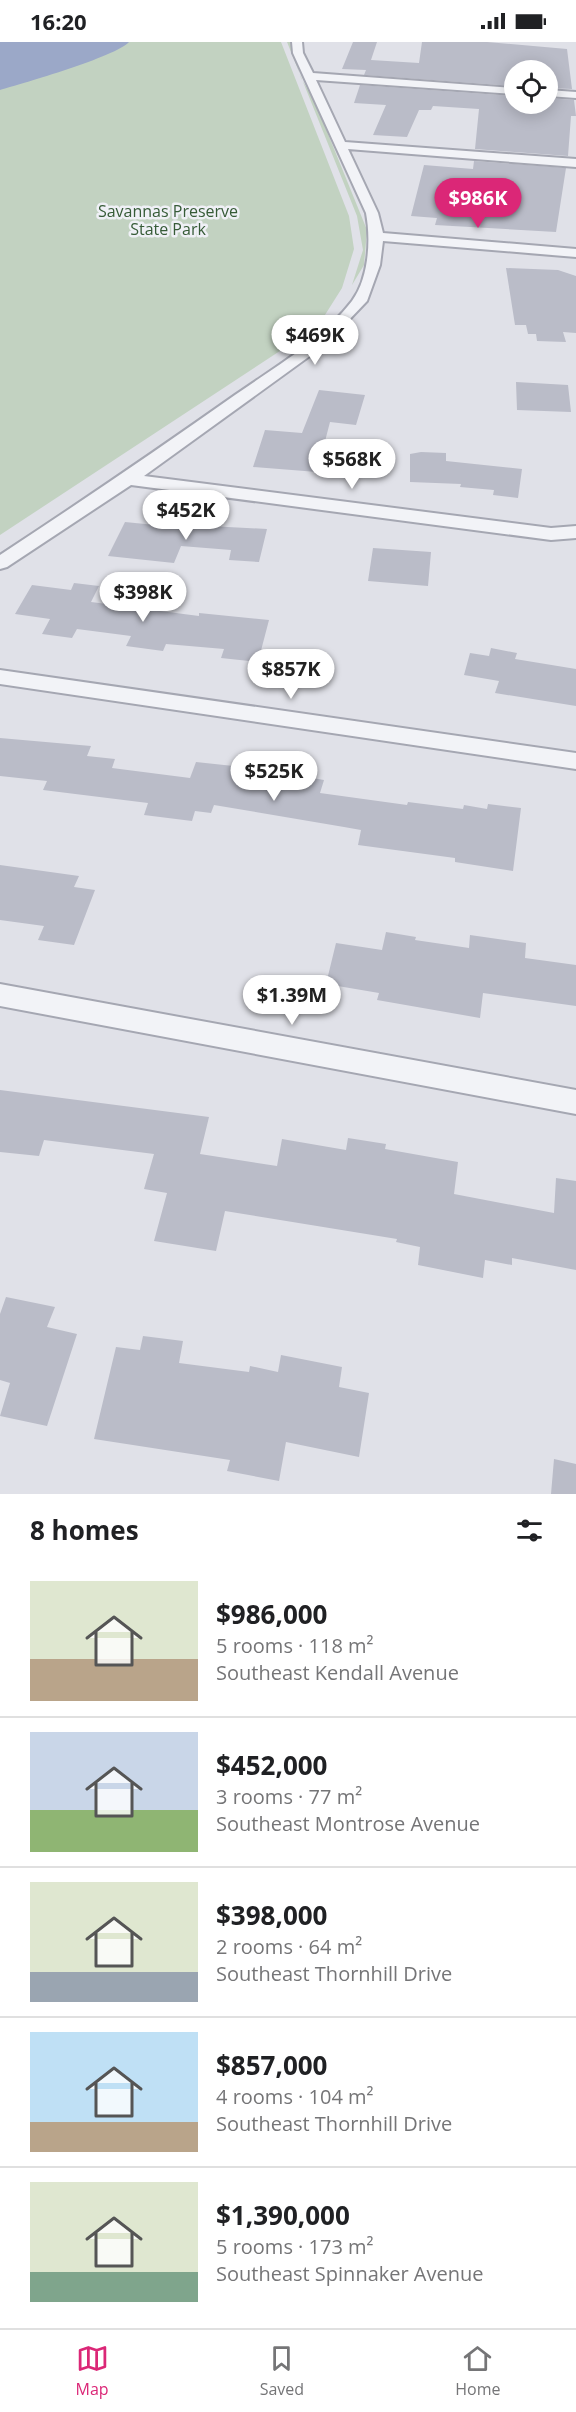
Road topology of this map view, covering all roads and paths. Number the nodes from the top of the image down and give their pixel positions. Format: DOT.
graph roads {
  1 [pos="297,42"];
  2 [pos="309,76"];
  3 [pos="504,90"];
  4 [pos="558,94"];
  5 [pos="576,95"];
  6 [pos="343,145"];
  7 [pos="576,163"];
  8 [pos="377,236"];
  9 [pos="576,253"];
  10 [pos="128,479"];
  11 [pos="576,532"];
  12 [pos="0,562"];
  13 [pos="0,677"];
  14 [pos="576,761"];
  15 [pos="0,995"];
  16 [pos="576,1102"];
  1 -- 2 [label="street"];
  2 -- 3 [label="street"];
  2 -- 6 [label="street"];
  4 -- 5 [label="street"];
  6 -- 7 [label="street"];
  6 -- 8 [label="street"];
  8 -- 9 [label="street"];
  8 -- 10 [label="street"];
  10 -- 11 [label="street"];
  10 -- 12 [label="street"];
  13 -- 14 [label="street"];
  15 -- 16 [label="street"];
}
